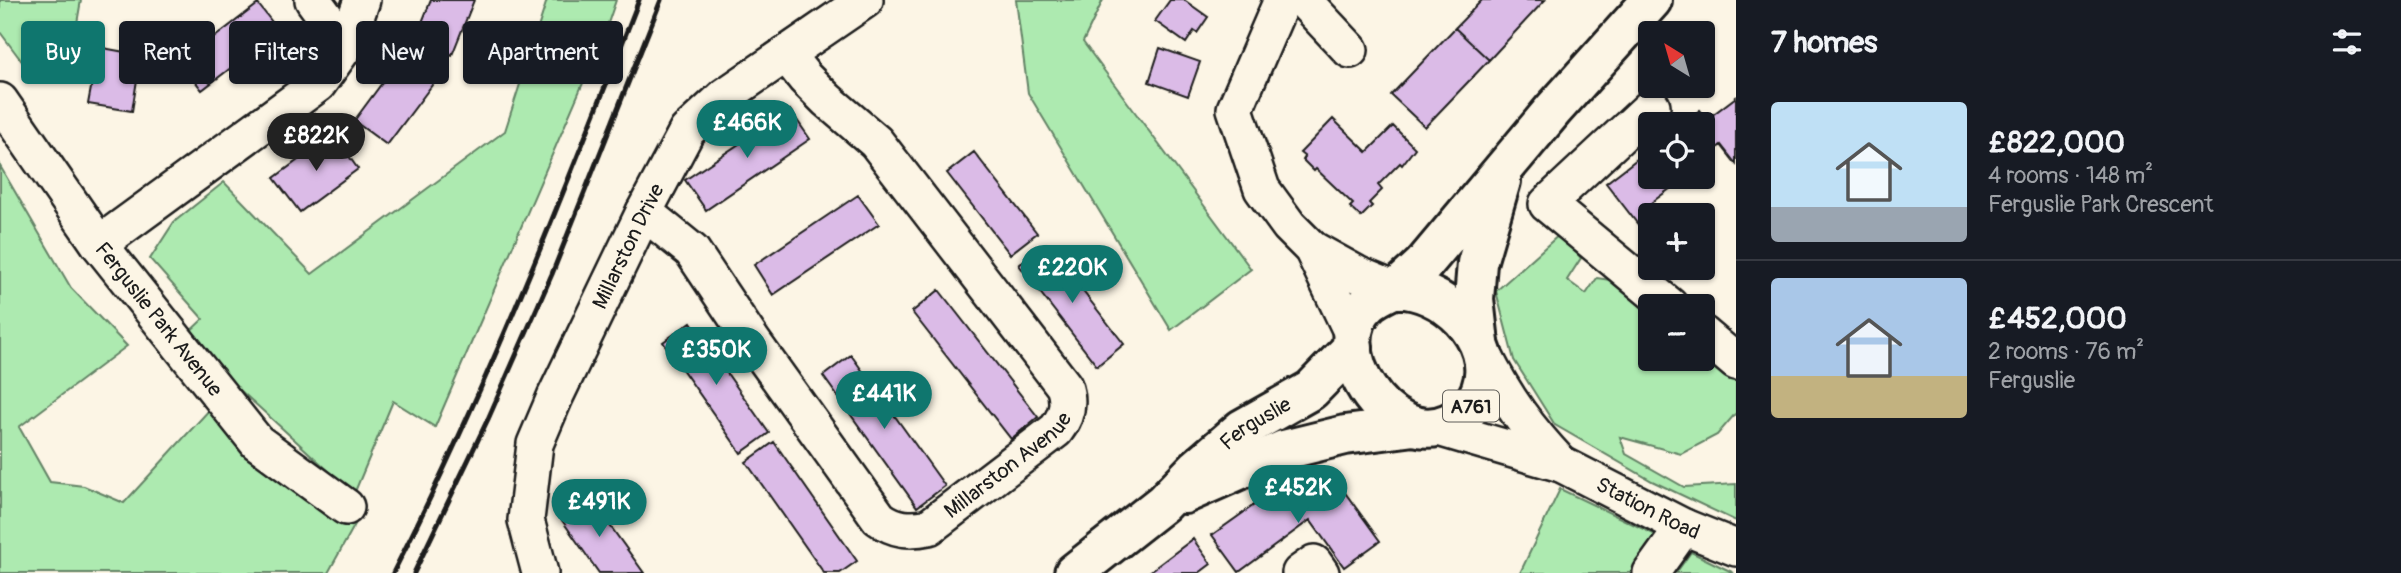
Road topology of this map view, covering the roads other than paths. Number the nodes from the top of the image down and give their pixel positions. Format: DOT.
graph roads {
  1 [pos="313,0"];
  2 [pos="362,0"];
  3 [pos="864,0"];
  4 [pos="1282,0"];
  5 [pos="1303,0"];
  6 [pos="1652,0"];
  7 [pos="346,45"];
  8 [pos="1350,50"];
  9 [pos="786,54"];
  10 [pos="0,101"];
  11 [pos="1652,106"];
  12 [pos="1506,166"];
  13 [pos="644,212"];
  14 [pos="99,244"];
  15 [pos="1312,249"];
  16 [pos="1395,289"];
  17 [pos="1656,294"];
  18 [pos="1352,340"];
  19 [pos="1715,344"];
  20 [pos="1481,349"];
  21 [pos="1736,362"];
  22 [pos="1425,426"];
  23 [pos="1561,464"];
  24 [pos="1163,503"];
  25 [pos="346,507"];
  26 [pos="1684,527"];
  27 [pos="1736,548"];
  28 [pos="540,573"];
  29 [pos="1074,573"];
  30 [pos="1300,573"];
  31 [pos="1321,573"];
  32 [pos="1650,573"];
  1 -- 7 [label="street"];
  2 -- 7 [label="street"];
  3 -- 9 [label="street, Millarston Drive"];
  4 -- 15 [label="street"];
  5 -- 8 [label="street"];
  6 -- 12 [label="main road"];
  7 -- 14 [label="street"];
  9 -- 13 [label="street, Millarston Drive"];
  9 -- 13 [label="street, Millarston Avenue"];
  10 -- 14 [label="street, Ferguslie Park Avenue"];
  11 -- 17 [label="street"];
  12 -- 16 [label="main road"];
  12 -- 20 [label="main road"];
  13 -- 28 [label="street, Millarston Drive"];
  14 -- 25 [label="street, Ferguslie Park Avenue"];
  15 -- 16 [label="street"];
  15 -- 18 [label="street"];
  16 -- 18 [label="main road, A761"];
  16 -- 20 [label="main road"];
  18 -- 22 [label="main road, A761"];
  18 -- 24 [label="main road, Ferguslie / A761"];
  19 -- 21 [label="street"];
  20 -- 22 [label="main road, A761"];
  20 -- 23 [label="street, Station Road"];
  22 -- 23 [label="street, Station Road"];
  22 -- 24 [label="main road, Ferguslie / A761"];
  23 -- 26 [label="street, Station Road"];
  24 -- 29 [label="main road, Ferguslie / A761"];
  26 -- 27 [label="street, Station Road"];
  26 -- 32 [label="street"];
  30 -- 31 [label="street"];
}
